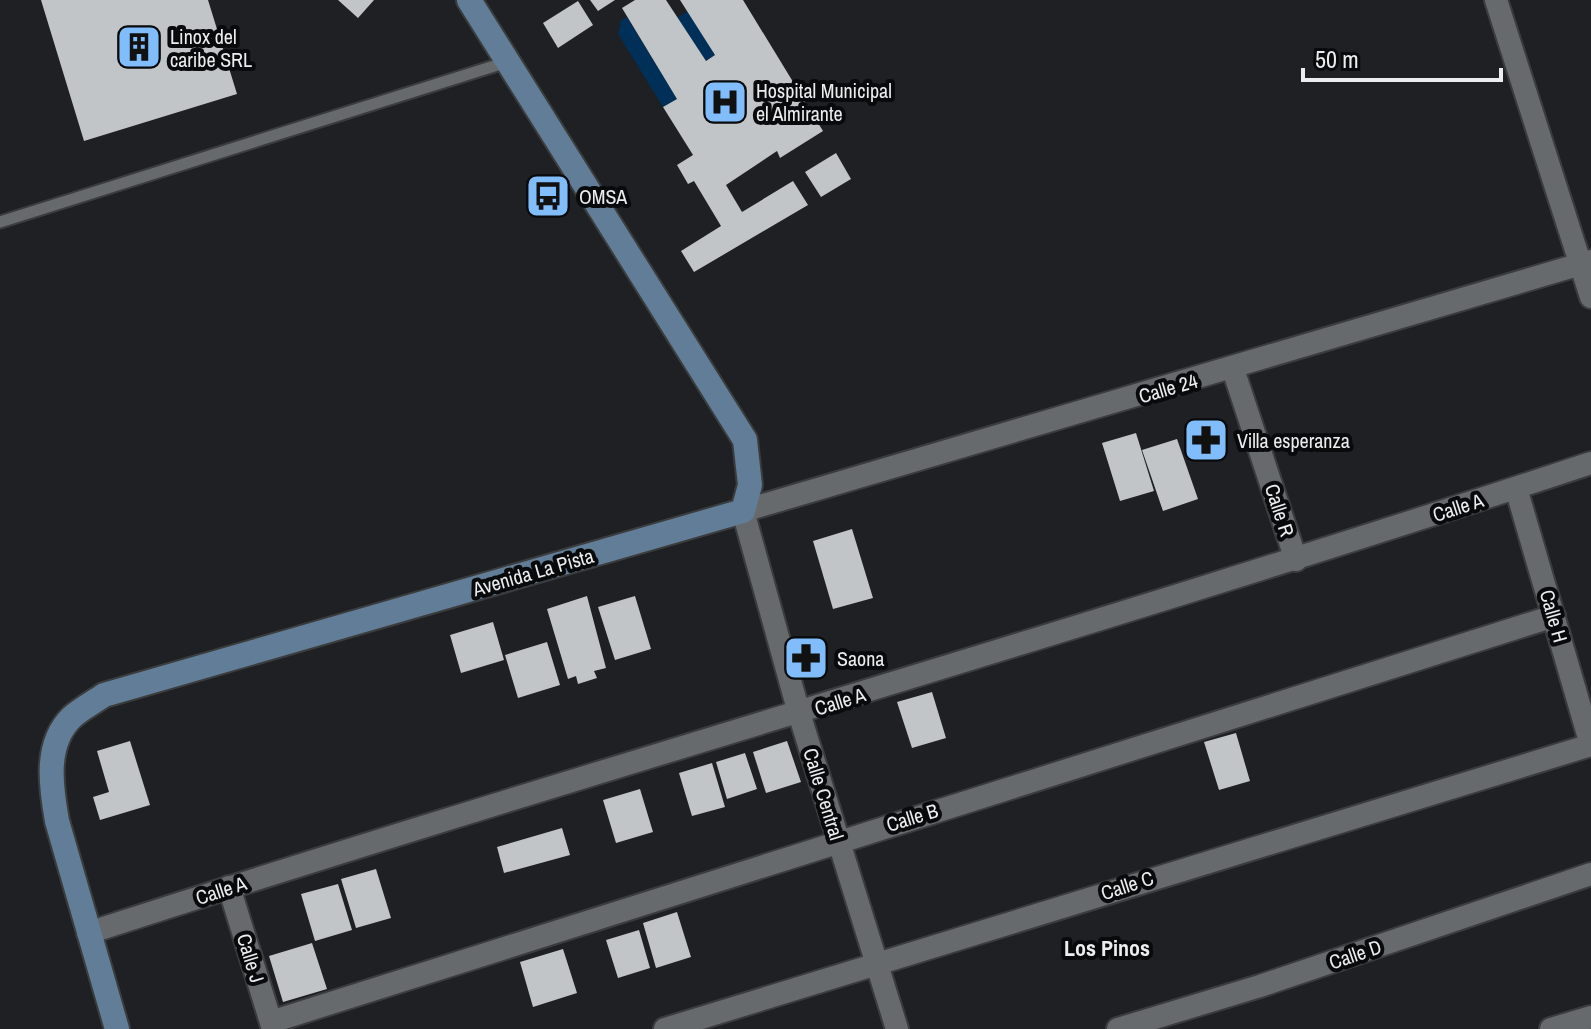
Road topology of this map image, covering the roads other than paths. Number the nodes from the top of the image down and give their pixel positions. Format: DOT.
graph roads {
  1 [pos="469,0"];
  2 [pos="1496,0"];
  3 [pos="508,61"];
  4 [pos="0,222"];
  5 [pos="1585,263"];
  6 [pos="1591,297"];
  7 [pos="1233,369"];
  8 [pos="1591,463"];
  9 [pos="1516,488"];
  10 [pos="743,511"];
  11 [pos="1296,560"];
  12 [pos="1554,616"];
  13 [pos="799,713"];
  14 [pos="1591,745"];
  15 [pos="839,840"];
  16 [pos="1591,874"];
  17 [pos="229,887"];
  18 [pos="88,933"];
  19 [pos="878,965"];
  20 [pos="1591,1017"];
  21 [pos="272,1026"];
  22 [pos="117,1029"];
  23 [pos="665,1029"];
  24 [pos="897,1029"];
  25 [pos="1118,1029"];
  26 [pos="1551,1029"];
  1 -- 3 [label="main road"];
  2 -- 5 [label="street"];
  3 -- 4 [label="lane"];
  3 -- 10 [label="main road"];
  5 -- 6 [label="street"];
  5 -- 7 [label="street, Calle 24"];
  7 -- 10 [label="street, Calle 24"];
  7 -- 11 [label="street, Calle R"];
  8 -- 9 [label="street, Calle A"];
  9 -- 11 [label="street, Calle A"];
  9 -- 12 [label="street, Calle H"];
  10 -- 13 [label="street, Calle Central"];
  10 -- 18 [label="main road, Avenida La Pista"];
  11 -- 13 [label="street, Calle A"];
  12 -- 14 [label="street, Calle H"];
  12 -- 15 [label="street, Calle B"];
  13 -- 15 [label="street, Calle Central"];
  13 -- 17 [label="street, Calle A"];
  14 -- 19 [label="street, Calle C"];
  15 -- 19 [label="street, Calle Central"];
  15 -- 21 [label="street, Calle B"];
  16 -- 25 [label="street, Calle D"];
  17 -- 18 [label="street, Calle A"];
  17 -- 21 [label="street, Calle J"];
  18 -- 22 [label="main road, Avenida La Pista"];
  19 -- 23 [label="street, Calle C"];
  19 -- 24 [label="street, Calle Central"];
  20 -- 26 [label="street"];
}
